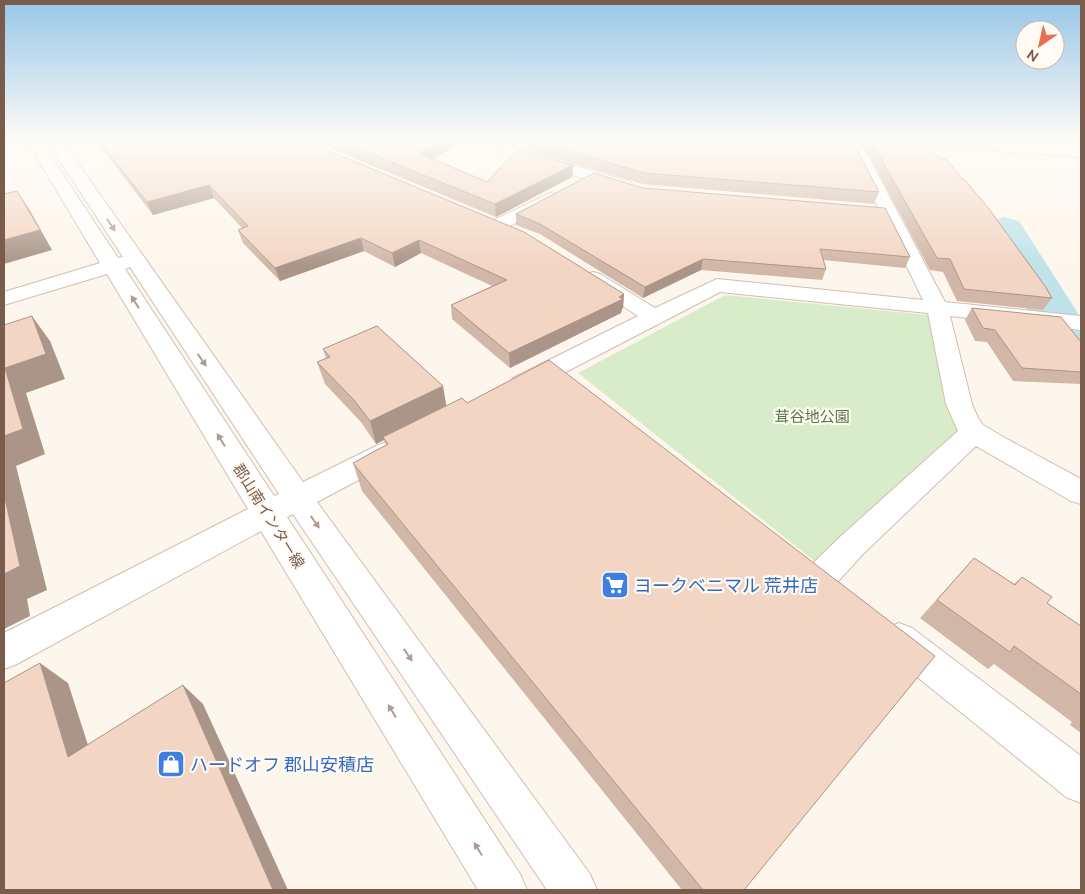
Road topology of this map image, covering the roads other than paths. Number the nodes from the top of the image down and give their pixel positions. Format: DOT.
graph roads {
  1 [pos="64,183"];
  2 [pos="78,183"];
  3 [pos="578,183"];
  4 [pos="614,183"];
  5 [pos="869,183"];
  6 [pos="642,191"];
  7 [pos="518,234"];
  8 [pos="123,263"];
  9 [pos="582,271"];
  10 [pos="4,299"];
  11 [pos="937,307"];
  12 [pos="653,316"];
  13 [pos="1081,323"];
  14 [pos="498,396"];
  15 [pos="974,432"];
  16 [pos="411,441"];
  17 [pos="1081,493"];
  18 [pos="298,498"];
  19 [pos="267,514"];
  20 [pos="820,578"];
  21 [pos="874,620"];
  22 [pos="4,652"];
  23 [pos="1081,782"];
  24 [pos="504,890"];
  25 [pos="574,890"];
  1 -- 8 [label="street, 郡山南インター線"];
  2 -- 8 [label="street, one-way"];
  3 -- 7 [label="street"];
  4 -- 6 [label="street"];
  5 -- 11 [label="street"];
  8 -- 10 [label="street"];
  8 -- 18 [label="street, one-way"];
  19 -- 8 [label="street, 郡山南インター線, one-way"];
  9 -- 12 [label="street"];
  11 -- 12 [label="street"];
  11 -- 13 [label="street"];
  11 -- 15 [label="street"];
  12 -- 14 [label="street"];
  15 -- 17 [label="street"];
  15 -- 20 [label="street"];
  16 -- 18 [label="street"];
  18 -- 19 [label="street"];
  18 -- 25 [label="street, one-way"];
  19 -- 22 [label="street"];
  24 -- 19 [label="street, 郡山南インター線, one-way"];
  21 -- 23 [label="street"];
}
